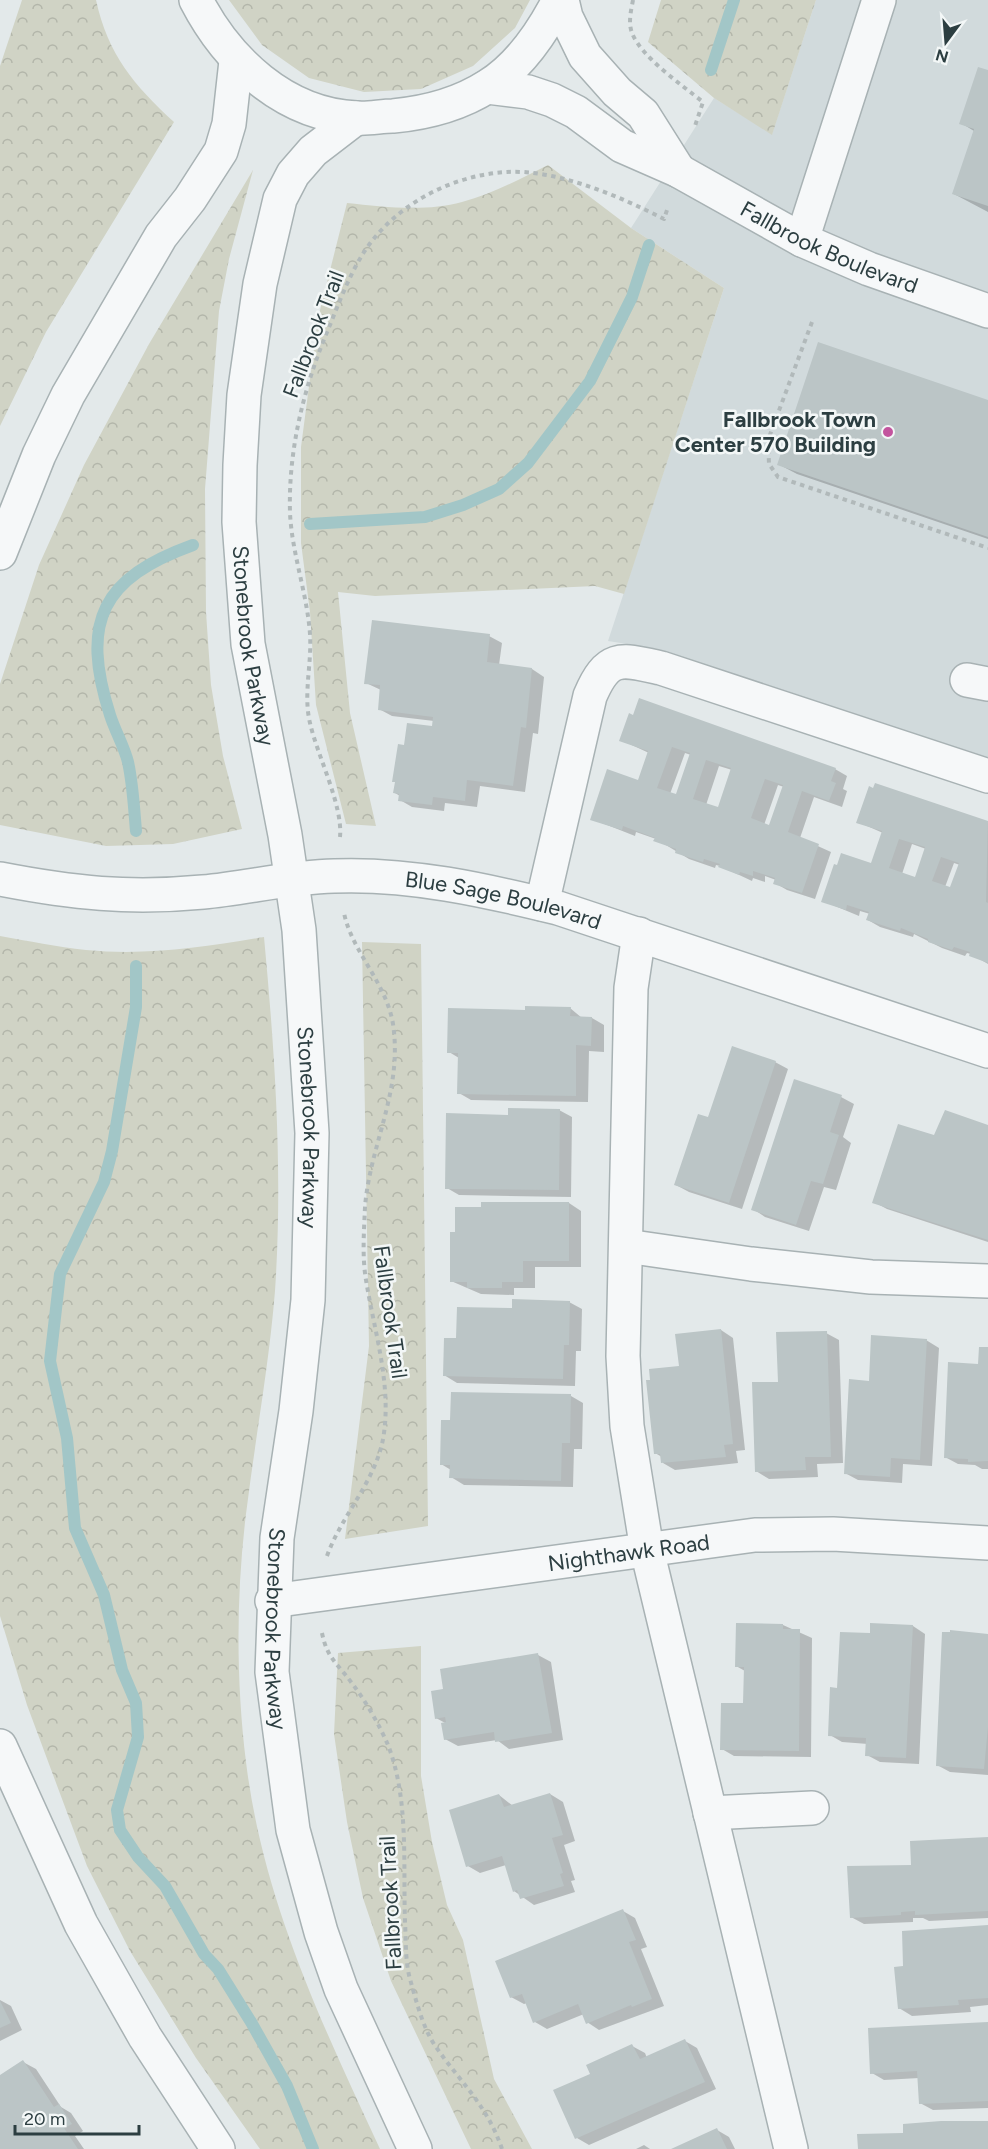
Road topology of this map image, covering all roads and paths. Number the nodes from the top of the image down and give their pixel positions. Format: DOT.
graph roads {
  1 [pos="196,0"];
  2 [pos="560,0"];
  3 [pos="633,0"];
  4 [pos="879,0"];
  5 [pos="236,61"];
  6 [pos="487,87"];
  7 [pos="703,102"];
  8 [pos="356,118"];
  9 [pos="679,171"];
  10 [pos="664,219"];
  11 [pos="802,240"];
  12 [pos="988,311"];
  13 [pos="812,322"];
  14 [pos="988,548"];
  15 [pos="0,553"];
  16 [pos="988,776"];
  17 [pos="341,830"];
  18 [pos="290,878"];
  19 [pos="0,879"];
  20 [pos="542,904"];
  21 [pos="348,933"];
  22 [pos="639,934"];
  23 [pos="988,1051"];
  24 [pos="626,1246"];
  25 [pos="988,1281"];
  26 [pos="988,1543"];
  27 [pos="647,1550"];
  28 [pos="328,1553"];
  29 [pos="272,1601"];
  30 [pos="325,1651"];
  31 [pos="1,1751"];
  32 [pos="812,1808"];
  33 [pos="710,1813"];
  34 [pos="218,2149"];
  35 [pos="415,2149"];
  36 [pos="502,2149"];
  37 [pos="791,2149"];
  1 -- 5 [label="street"];
  2 -- 6 [label="street"];
  2 -- 9 [label="street, Fallbrook Boulevard"];
  3 -- 7 [label="path"];
  4 -- 11 [label="street"];
  5 -- 8 [label="street"];
  5 -- 15 [label="street"];
  6 -- 8 [label="street"];
  6 -- 9 [label="street, Fallbrook Boulevard"];
  8 -- 18 [label="street, Stonebrook Parkway"];
  9 -- 11 [label="street, Fallbrook Boulevard"];
  10 -- 17 [label="path, Fallbrook Trail"];
  11 -- 12 [label="street, Fallbrook Boulevard"];
  13 -- 14 [label="path"];
  16 -- 20 [label="street"];
  18 -- 19 [label="street, Blue Sage Boulevard"];
  18 -- 20 [label="street, Blue Sage Boulevard"];
  18 -- 29 [label="street, Stonebrook Parkway"];
  20 -- 22 [label="street, Blue Sage Boulevard"];
  21 -- 28 [label="path, Fallbrook Trail"];
  22 -- 23 [label="street, Blue Sage Boulevard"];
  22 -- 24 [label="street"];
  24 -- 25 [label="street"];
  24 -- 27 [label="street"];
  26 -- 27 [label="street, Nighthawk Road"];
  27 -- 29 [label="street, Nighthawk Road"];
  27 -- 33 [label="street"];
  29 -- 35 [label="street, Stonebrook Parkway"];
  30 -- 36 [label="path, Fallbrook Trail"];
  31 -- 34 [label="street"];
  32 -- 33 [label="street"];
  33 -- 37 [label="street"];
}
